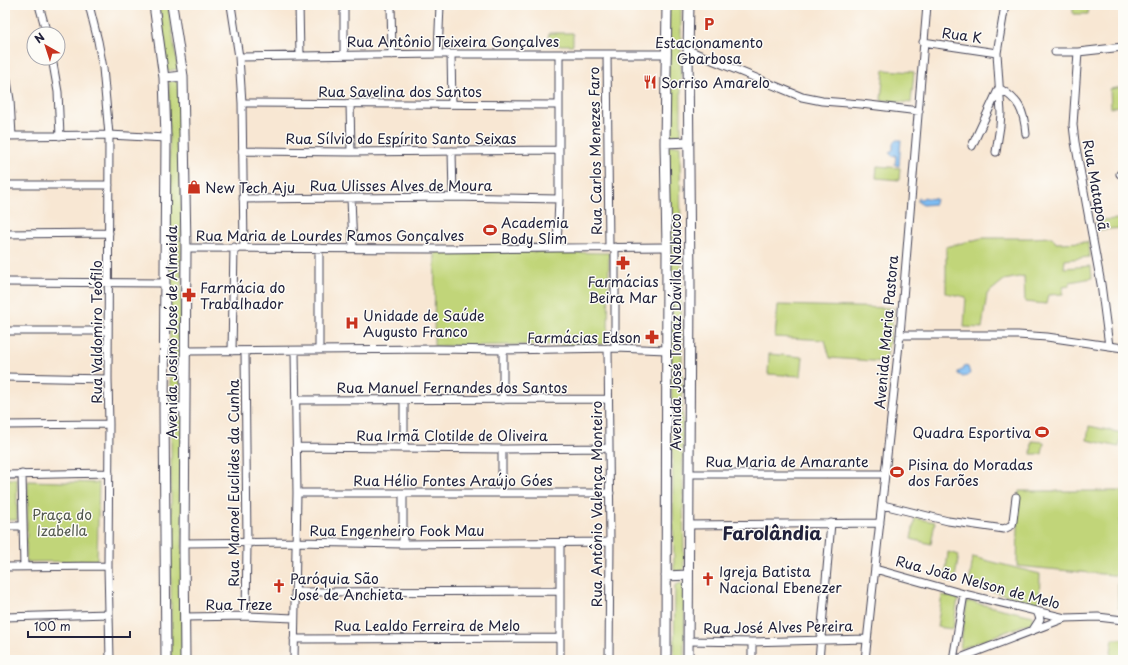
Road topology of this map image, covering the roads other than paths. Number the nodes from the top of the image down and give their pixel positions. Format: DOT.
graph roads {
  1 [pos="39,5"];
  2 [pos="89,5"];
  3 [pos="172,5"];
  4 [pos="231,5"];
  5 [pos="299,5"];
  6 [pos="344,5"];
  7 [pos="391,5"];
  8 [pos="440,5"];
  9 [pos="667,5"];
  10 [pos="689,5"];
  11 [pos="927,5"];
  12 [pos="1005,5"];
  13 [pos="155,8"];
  14 [pos="45,26"];
  15 [pos="923,42"];
  16 [pos="1123,47"];
  17 [pos="688,50"];
  18 [pos="1055,52"];
  19 [pos="1078,52"];
  20 [pos="997,53"];
  21 [pos="438,54"];
  22 [pos="451,54"];
  23 [pos="559,54"];
  24 [pos="607,54"];
  25 [pos="666,54"];
  26 [pos="300,55"];
  27 [pos="344,55"];
  28 [pos="392,55"];
  29 [pos="239,57"];
  30 [pos="53,66"];
  31 [pos="5,68"];
  32 [pos="183,76"];
  33 [pos="164,78"];
  34 [pos="999,88"];
  35 [pos="242,103"];
  36 [pos="350,103"];
  37 [pos="452,104"];
  38 [pos="559,105"];
  39 [pos="919,111"];
  40 [pos="1026,134"];
  41 [pos="109,135"];
  42 [pos="9,136"];
  43 [pos="60,136"];
  44 [pos="166,138"];
  45 [pos="689,142"];
  46 [pos="665,143"];
  47 [pos="972,146"];
  48 [pos="560,150"];
  49 [pos="242,151"];
  50 [pos="452,151"];
  51 [pos="351,152"];
  52 [pos="996,152"];
  53 [pos="109,185"];
  54 [pos="5,186"];
  55 [pos="453,197"];
  56 [pos="351,198"];
  57 [pos="559,198"];
  58 [pos="243,199"];
  59 [pos="109,233"];
  60 [pos="5,234"];
  61 [pos="234,247"];
  62 [pos="612,247"];
  63 [pos="667,247"];
  64 [pos="186,248"];
  65 [pos="244,248"];
  66 [pos="318,248"];
  67 [pos="353,248"];
  68 [pos="557,248"];
  69 [pos="5,282"];
  70 [pos="109,282"];
  71 [pos="165,283"];
  72 [pos="5,331"];
  73 [pos="108,331"];
  74 [pos="900,335"];
  75 [pos="1109,346"];
  76 [pos="611,348"];
  77 [pos="1123,348"];
  78 [pos="319,350"];
  79 [pos="503,350"];
  80 [pos="667,350"];
  81 [pos="185,351"];
  82 [pos="232,351"];
  83 [pos="245,351"];
  84 [pos="295,351"];
  85 [pos="5,377"];
  86 [pos="108,379"];
  87 [pos="296,400"];
  88 [pos="404,400"];
  89 [pos="503,400"];
  90 [pos="608,400"];
  91 [pos="164,408"];
  92 [pos="185,408"];
  93 [pos="109,424"];
  94 [pos="5,425"];
  95 [pos="296,447"];
  96 [pos="404,448"];
  97 [pos="609,448"];
  98 [pos="502,449"];
  99 [pos="109,473"];
  100 [pos="22,474"];
  101 [pos="689,474"];
  102 [pos="884,474"];
  103 [pos="5,475"];
  104 [pos="502,492"];
  105 [pos="610,492"];
  106 [pos="297,493"];
  107 [pos="402,493"];
  108 [pos="1016,497"];
  109 [pos="882,505"];
  110 [pos="831,523"];
  111 [pos="880,523"];
  112 [pos="689,525"];
  113 [pos="5,526"];
  114 [pos="22,526"];
  115 [pos="296,542"];
  116 [pos="610,542"];
  117 [pos="184,543"];
  118 [pos="247,543"];
  119 [pos="560,543"];
  120 [pos="403,544"];
  121 [pos="108,566"];
  122 [pos="5,567"];
  123 [pos="24,567"];
  124 [pos="876,569"];
  125 [pos="688,575"];
  126 [pos="666,576"];
  127 [pos="560,591"];
  128 [pos="295,592"];
  129 [pos="964,594"];
  130 [pos="1036,611"];
  131 [pos="109,614"];
  132 [pos="246,616"];
  133 [pos="5,617"];
  134 [pos="185,617"];
  135 [pos="294,618"];
  136 [pos="1065,618"];
  137 [pos="1123,620"];
  138 [pos="1033,630"];
  139 [pos="560,638"];
  140 [pos="294,639"];
  141 [pos="867,639"];
  142 [pos="822,640"];
  143 [pos="688,641"];
  144 [pos="752,642"];
  145 [pos="110,660"];
  146 [pos="166,660"];
  147 [pos="185,660"];
  148 [pos="294,660"];
  149 [pos="560,660"];
  150 [pos="609,660"];
  151 [pos="666,660"];
  152 [pos="688,660"];
  153 [pos="752,660"];
  154 [pos="819,660"];
  155 [pos="865,660"];
  156 [pos="954,660"];
  1 -- 14 [label="street"];
  2 -- 41 [label="street, Rua Valdomiro Teófilo"];
  3 -- 32 [label="main road, Avenida Josino José de Almeida"];
  4 -- 29 [label="street"];
  5 -- 26 [label="street"];
  6 -- 27 [label="street"];
  7 -- 28 [label="street"];
  8 -- 21 [label="street"];
  9 -- 25 [label="main road, Avenida José Tomaz Dávila Nabuco"];
  10 -- 17 [label="main road, Avenida José Tomaz Dávila Nabuco"];
  11 -- 15 [label="street, Avenida Maria Pastora"];
  12 -- 20 [label="street"];
  13 -- 33 [label="main road, Avenida Josino José de Almeida"];
  15 -- 20 [label="street, Rua K"];
  15 -- 39 [label="street, Avenida Maria Pastora"];
  16 -- 19 [label="street"];
  17 -- 39 [label="street"];
  17 -- 45 [label="main road, Avenida José Tomaz Dávila Nabuco"];
  18 -- 19 [label="street"];
  19 -- 75 [label="street, Rua Matapoã"];
  20 -- 34 [label="street"];
  21 -- 22 [label="street, Rua Antônio Teixeira Gonçalves"];
  21 -- 28 [label="street, Rua Antônio Teixeira Gonçalves"];
  22 -- 23 [label="street, Rua Antônio Teixeira Gonçalves"];
  22 -- 37 [label="street"];
  23 -- 24 [label="street, Rua Antônio Teixeira Gonçalves"];
  23 -- 38 [label="street"];
  24 -- 25 [label="street, Rua Antônio Teixeira Gonçalves"];
  24 -- 62 [label="street, Rua Carlos Menezes Faro"];
  25 -- 46 [label="main road, Avenida José Tomaz Dávila Nabuco"];
  26 -- 27 [label="street, Rua Antônio Teixeira Gonçalves"];
  26 -- 29 [label="street, Rua Antônio Teixeira Gonçalves"];
  27 -- 28 [label="street, Rua Antônio Teixeira Gonçalves"];
  29 -- 35 [label="street"];
  30 -- 43 [label="street"];
  31 -- 42 [label="street"];
  32 -- 33 [label="main road"];
  32 -- 64 [label="main road, Avenida Josino José de Almeida"];
  33 -- 44 [label="main road, Avenida Josino José de Almeida"];
  34 -- 40 [label="street"];
  34 -- 47 [label="street"];
  34 -- 52 [label="street"];
  35 -- 36 [label="street, Rua Savelina dos Santos"];
  35 -- 49 [label="street"];
  36 -- 37 [label="street, Rua Savelina dos Santos"];
  36 -- 51 [label="street"];
  37 -- 38 [label="street, Rua Savelina dos Santos"];
  38 -- 48 [label="street"];
  39 -- 74 [label="street, Avenida Maria Pastora"];
  41 -- 43 [label="street"];
  41 -- 44 [label="street"];
  41 -- 53 [label="street, Rua Valdomiro Teófilo"];
  42 -- 43 [label="street"];
  44 -- 71 [label="main road, Avenida Josino José de Almeida"];
  45 -- 46 [label="main road"];
  45 -- 101 [label="main road, Avenida José Tomaz Dávila Nabuco"];
  46 -- 63 [label="main road, Avenida José Tomaz Dávila Nabuco"];
  48 -- 50 [label="street, Rua Sílvio do Espírito Santo Seixas"];
  48 -- 57 [label="street"];
  49 -- 51 [label="street, Rua Sílvio do Espírito Santo Seixas"];
  49 -- 58 [label="street"];
  50 -- 51 [label="street, Rua Sílvio do Espírito Santo Seixas"];
  50 -- 55 [label="street"];
  53 -- 54 [label="street"];
  53 -- 59 [label="street, Rua Valdomiro Teófilo"];
  55 -- 56 [label="street, Rua Ulisses Alves de Moura"];
  55 -- 57 [label="street, Rua Ulisses Alves de Moura"];
  56 -- 58 [label="street, Rua Ulisses Alves de Moura"];
  56 -- 67 [label="street"];
  57 -- 68 [label="street"];
  58 -- 65 [label="street"];
  59 -- 60 [label="street"];
  59 -- 70 [label="street, Rua Valdomiro Teófilo"];
  61 -- 64 [label="street, Rua Maria de Lourdes Ramos Gonçalves"];
  61 -- 65 [label="street, Rua Maria de Lourdes Ramos Gonçalves"];
  61 -- 82 [label="street"];
  62 -- 63 [label="street, Rua Maria de Lourdes Ramos Gonçalves"];
  62 -- 68 [label="street, Rua Maria de Lourdes Ramos Gonçalves"];
  62 -- 76 [label="street, Rua Carlos Menezes Faro"];
  63 -- 80 [label="main road, Avenida José Tomaz Dávila Nabuco"];
  64 -- 81 [label="main road, Avenida Josino José de Almeida"];
  65 -- 66 [label="street, Rua Maria de Lourdes Ramos Gonçalves"];
  66 -- 67 [label="street, Rua Maria de Lourdes Ramos Gonçalves"];
  66 -- 78 [label="street"];
  67 -- 68 [label="street, Rua Maria de Lourdes Ramos Gonçalves"];
  69 -- 70 [label="street"];
  70 -- 71 [label="street"];
  70 -- 73 [label="street, Rua Valdomiro Teófilo"];
  71 -- 91 [label="main road, Avenida Josino José de Almeida"];
  72 -- 73 [label="street"];
  73 -- 86 [label="street, Rua Valdomiro Teófilo"];
  74 -- 75 [label="street"];
  74 -- 102 [label="street, Avenida Maria Pastora"];
  75 -- 77 [label="street"];
  76 -- 79 [label="street"];
  76 -- 80 [label="street"];
  76 -- 90 [label="street, Rua Antônio Valença Monteiro"];
  78 -- 79 [label="street"];
  78 -- 84 [label="street"];
  79 -- 89 [label="street"];
  80 -- 126 [label="main road, Avenida José Tomaz Dávila Nabuco"];
  81 -- 82 [label="street"];
  81 -- 92 [label="main road, Avenida Josino José de Almeida"];
  82 -- 83 [label="street"];
  83 -- 84 [label="street"];
  83 -- 118 [label="street, Rua Manoel Euclides da Cunha"];
  84 -- 87 [label="street"];
  85 -- 86 [label="street"];
  86 -- 93 [label="street, Rua Valdomiro Teófilo"];
  87 -- 88 [label="street, Rua Manuel Fernandes dos Santos"];
  87 -- 95 [label="street"];
  88 -- 89 [label="street, Rua Manuel Fernandes dos Santos"];
  88 -- 96 [label="street"];
  89 -- 90 [label="street, Rua Manuel Fernandes dos Santos"];
  90 -- 97 [label="street, Rua Antônio Valença Monteiro"];
  91 -- 92 [label="main road"];
  91 -- 146 [label="main road, Avenida Josino José de Almeida"];
  92 -- 117 [label="main road, Avenida Josino José de Almeida"];
  93 -- 94 [label="street"];
  93 -- 99 [label="street, Rua Valdomiro Teófilo"];
  95 -- 96 [label="street, Rua Irmã Clotilde de Oliveira"];
  95 -- 106 [label="street"];
  96 -- 98 [label="street, Rua Irmã Clotilde de Oliveira"];
  97 -- 98 [label="street, Rua Irmã Clotilde de Oliveira"];
  97 -- 105 [label="street, Rua Antônio Valença Monteiro"];
  98 -- 104 [label="street"];
  99 -- 100 [label="street"];
  99 -- 121 [label="street, Rua Valdomiro Teófilo"];
  100 -- 103 [label="street"];
  100 -- 114 [label="street"];
  101 -- 102 [label="street, Rua Maria de Amarante"];
  101 -- 112 [label="main road, Avenida José Tomaz Dávila Nabuco"];
  102 -- 109 [label="street, Avenida Maria Pastora"];
  104 -- 105 [label="street, Rua Hélio Fontes Araújo Góes"];
  104 -- 107 [label="street, Rua Hélio Fontes Araújo Góes"];
  105 -- 116 [label="street, Rua Antônio Valença Monteiro"];
  106 -- 107 [label="street, Rua Hélio Fontes Araújo Góes"];
  106 -- 115 [label="street"];
  107 -- 120 [label="street"];
  108 -- 109 [label="street"];
  109 -- 111 [label="street, Avenida Maria Pastora"];
  110 -- 111 [label="street"];
  110 -- 112 [label="street"];
  110 -- 142 [label="street"];
  111 -- 124 [label="street, Avenida Maria Pastora"];
  112 -- 125 [label="main road, Avenida José Tomaz Dávila Nabuco"];
  113 -- 114 [label="street"];
  114 -- 123 [label="street"];
  115 -- 118 [label="street, Rua Engenheiro Fook Mau"];
  115 -- 120 [label="street, Rua Engenheiro Fook Mau"];
  115 -- 128 [label="street"];
  116 -- 119 [label="street, Rua Engenheiro Fook Mau"];
  116 -- 150 [label="street, Rua Antônio Valença Monteiro"];
  117 -- 118 [label="street, Rua Engenheiro Fook Mau"];
  117 -- 134 [label="main road, Avenida Josino José de Almeida"];
  118 -- 132 [label="street, Rua Manoel Euclides da Cunha"];
  119 -- 120 [label="street, Rua Engenheiro Fook Mau"];
  119 -- 127 [label="street"];
  121 -- 123 [label="street"];
  121 -- 131 [label="street, Rua Valdomiro Teófilo"];
  122 -- 123 [label="street"];
  124 -- 129 [label="street, Rua João Nelson de Melo"];
  124 -- 141 [label="street, Avenida Maria Pastora"];
  125 -- 126 [label="main road"];
  125 -- 143 [label="main road, Avenida José Tomaz Dávila Nabuco"];
  126 -- 151 [label="main road, Avenida José Tomaz Dávila Nabuco"];
  127 -- 128 [label="street"];
  127 -- 139 [label="street"];
  128 -- 135 [label="street"];
  129 -- 130 [label="street, Rua João Nelson de Melo"];
  129 -- 156 [label="street"];
  130 -- 136 [label="street, Rua João Nelson de Melo"];
  130 -- 138 [label="street"];
  131 -- 133 [label="street"];
  131 -- 145 [label="street, Rua Valdomiro Teófilo"];
  132 -- 134 [label="street, Rua Treze"];
  132 -- 135 [label="street, Rua Treze"];
  134 -- 147 [label="main road, Avenida Josino José de Almeida"];
  135 -- 140 [label="street"];
  136 -- 137 [label="street, Rua João Nelson de Melo"];
  136 -- 138 [label="street"];
  138 -- 156 [label="street"];
  139 -- 140 [label="street, Rua Lealdo Ferreira de Melo"];
  139 -- 149 [label="street"];
  140 -- 148 [label="street"];
  141 -- 142 [label="street, Rua José Alves Pereira"];
  141 -- 155 [label="street, Avenida Maria Pastora"];
  142 -- 144 [label="street, Rua José Alves Pereira"];
  142 -- 154 [label="street"];
  143 -- 144 [label="street, Rua José Alves Pereira"];
  143 -- 152 [label="main road, Avenida José Tomaz Dávila Nabuco"];
  144 -- 153 [label="street"];
}
